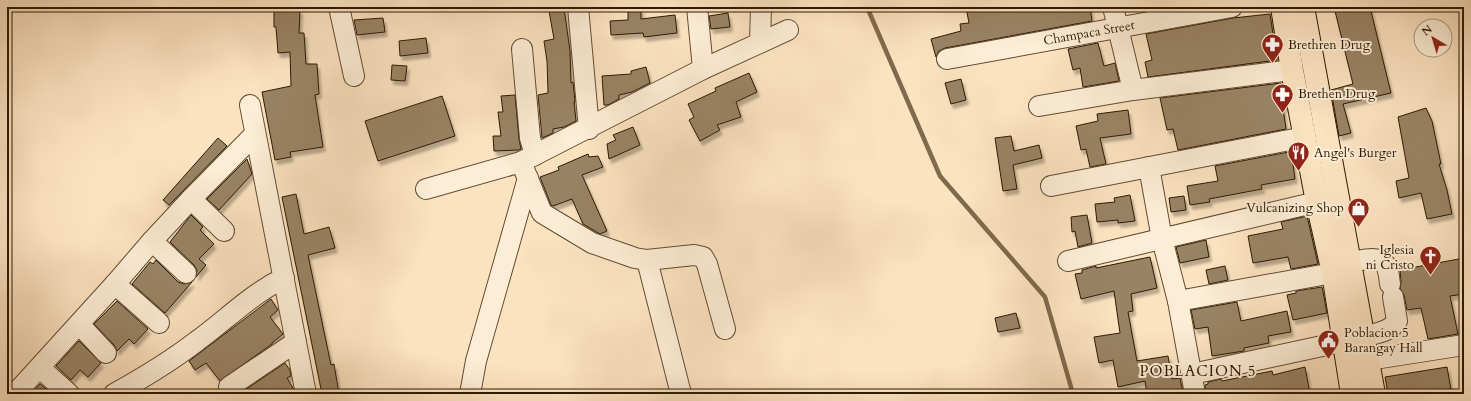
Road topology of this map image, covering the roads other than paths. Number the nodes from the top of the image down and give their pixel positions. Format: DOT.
graph roads {
  1 [pos="339,7"];
  2 [pos="578,7"];
  3 [pos="697,7"];
  4 [pos="761,7"];
  5 [pos="1113,7"];
  6 [pos="1232,7"];
  7 [pos="1282,7"];
  8 [pos="1303,7"];
  9 [pos="1119,28"];
  10 [pos="788,30"];
  11 [pos="760,42"];
  12 [pos="522,49"];
  13 [pos="946,59"];
  14 [pos="703,69"];
  15 [pos="1292,70"];
  16 [pos="354,76"];
  17 [pos="1134,90"];
  18 [pos="250,105"];
  19 [pos="1039,106"];
  20 [pos="588,129"];
  21 [pos="256,134"];
  22 [pos="1305,137"];
  23 [pos="528,165"];
  24 [pos="1149,167"];
  25 [pos="1051,186"];
  26 [pos="426,189"];
  27 [pos="191,199"];
  28 [pos="1317,202"];
  29 [pos="224,231"];
  30 [pos="1162,239"];
  31 [pos="152,241"];
  32 [pos="647,260"];
  33 [pos="1068,261"];
  34 [pos="1341,267"];
  35 [pos="186,273"];
  36 [pos="284,278"];
  37 [pos="115,284"];
  38 [pos="1178,302"];
  39 [pos="160,323"];
  40 [pos="79,324"];
  41 [pos="725,329"];
  42 [pos="1354,338"];
  43 [pos="296,342"];
  44 [pos="1464,345"];
  45 [pos="106,353"];
  46 [pos="1368,360"];
  47 [pos="40,368"];
  48 [pos="1192,374"];
  49 [pos="229,387"];
  50 [pos="15,394"];
  51 [pos="69,394"];
  52 [pos="114,394"];
  53 [pos="306,394"];
  54 [pos="470,394"];
  55 [pos="681,394"];
  56 [pos="1195,394"];
  57 [pos="1352,394"];
  58 [pos="1374,394"];
  1 -- 16 [label="street"];
  2 -- 20 [label="street"];
  3 -- 14 [label="street"];
  4 -- 11 [label="street"];
  5 -- 9 [label="street"];
  6 -- 9 [label="street, Champaca Street"];
  7 -- 15 [label="main road"];
  8 -- 34 [label="main road"];
  9 -- 13 [label="street, Champaca Street"];
  9 -- 17 [label="street"];
  10 -- 11 [label="street"];
  11 -- 14 [label="street"];
  12 -- 23 [label="street"];
  14 -- 20 [label="street"];
  15 -- 17 [label="street"];
  15 -- 22 [label="main road"];
  17 -- 19 [label="street"];
  18 -- 21 [label="street"];
  20 -- 23 [label="street"];
  21 -- 27 [label="street"];
  21 -- 36 [label="street"];
  22 -- 24 [label="street"];
  22 -- 28 [label="main road"];
  23 -- 26 [label="street"];
  23 -- 32 [label="street"];
  23 -- 54 [label="street"];
  24 -- 25 [label="street"];
  24 -- 30 [label="street"];
  27 -- 29 [label="street"];
  27 -- 31 [label="street"];
  28 -- 30 [label="street"];
  28 -- 34 [label="main road"];
  30 -- 33 [label="street"];
  30 -- 38 [label="street"];
  31 -- 35 [label="street"];
  31 -- 37 [label="street"];
  32 -- 41 [label="street"];
  32 -- 55 [label="street"];
  34 -- 38 [label="street"];
  34 -- 42 [label="main road"];
  34 -- 42 [label="street"];
  36 -- 43 [label="street"];
  36 -- 52 [label="street"];
  37 -- 39 [label="street"];
  37 -- 40 [label="street"];
  38 -- 48 [label="street"];
  40 -- 45 [label="street"];
  40 -- 47 [label="street"];
  42 -- 46 [label="main road"];
  42 -- 48 [label="street"];
  42 -- 57 [label="main road"];
  43 -- 49 [label="street"];
  43 -- 53 [label="street"];
  44 -- 46 [label="street"];
  46 -- 58 [label="main road"];
  47 -- 50 [label="street"];
  47 -- 51 [label="street"];
  48 -- 56 [label="street"];
}
